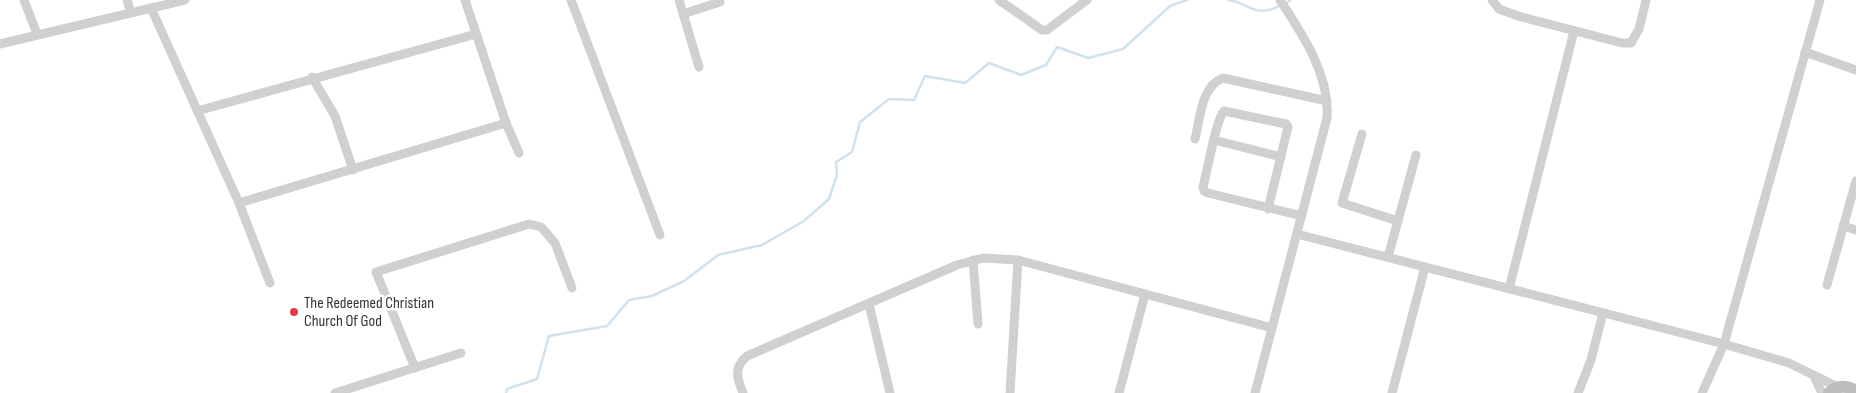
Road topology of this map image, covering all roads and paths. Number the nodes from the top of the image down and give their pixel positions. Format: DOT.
graph roads {
  1 [pos="24,0"];
  2 [pos="127,0"];
  3 [pos="184,0"];
  4 [pos="465,0"];
  5 [pos="571,0"];
  6 [pos="679,0"];
  7 [pos="719,0"];
  8 [pos="999,0"];
  9 [pos="1087,0"];
  10 [pos="1280,0"];
  11 [pos="1492,0"];
  12 [pos="1646,0"];
  13 [pos="1820,0"];
  14 [pos="151,8"];
  15 [pos="130,13"];
  16 [pos="683,14"];
  17 [pos="1574,31"];
  18 [pos="37,34"];
  19 [pos="476,34"];
  20 [pos="0,44"];
  21 [pos="1805,52"];
  22 [pos="699,67"];
  23 [pos="1856,70"];
  24 [pos="312,77"];
  25 [pos="1327,101"];
  26 [pos="197,111"];
  27 [pos="506,123"];
  28 [pos="1362,134"];
  29 [pos="1195,138"];
  30 [pos="1214,140"];
  31 [pos="519,153"];
  32 [pos="1416,155"];
  33 [pos="1281,157"];
  34 [pos="353,170"];
  35 [pos="1856,181"];
  36 [pos="239,203"];
  37 [pos="1268,208"];
  38 [pos="1302,216"];
  39 [pos="1398,221"];
  40 [pos="1844,226"];
  41 [pos="1856,230"];
  42 [pos="660,234"];
  43 [pos="1297,234"];
  44 [pos="1388,257"];
  45 [pos="973,260"];
  46 [pos="1018,260"];
  47 [pos="1425,267"];
  48 [pos="270,282"];
  49 [pos="1827,285"];
  50 [pos="572,288"];
  51 [pos="1509,289"];
  52 [pos="1145,294"];
  53 [pos="869,304"];
  54 [pos="1603,313"];
  55 [pos="978,324"];
  56 [pos="1272,328"];
  57 [pos="1724,344"];
  58 [pos="461,353"];
  59 [pos="415,368"];
  60 [pos="1814,376"];
  61 [pos="1845,388"];
  62 [pos="335,392"];
  63 [pos="743,393"];
  64 [pos="890,393"];
  65 [pos="1010,393"];
  66 [pos="1119,393"];
  67 [pos="1255,393"];
  68 [pos="1392,393"];
  69 [pos="1578,393"];
  70 [pos="1702,393"];
  71 [pos="1822,393"];
  1 -- 18 [label="street"];
  2 -- 15 [label="street"];
  3 -- 14 [label="street"];
  4 -- 19 [label="street"];
  5 -- 42 [label="street"];
  6 -- 16 [label="street"];
  7 -- 16 [label="street"];
  8 -- 9 [label="street"];
  10 -- 25 [label="street"];
  11 -- 17 [label="street"];
  12 -- 17 [label="street"];
  13 -- 21 [label="street"];
  14 -- 15 [label="street"];
  14 -- 26 [label="street"];
  15 -- 18 [label="street"];
  16 -- 22 [label="street"];
  17 -- 51 [label="street"];
  18 -- 20 [label="street"];
  19 -- 24 [label="street"];
  19 -- 27 [label="street"];
  21 -- 23 [label="street"];
  21 -- 57 [label="street"];
  24 -- 26 [label="street"];
  24 -- 34 [label="street"];
  25 -- 29 [label="street"];
  25 -- 38 [label="street"];
  26 -- 36 [label="street"];
  27 -- 31 [label="street"];
  27 -- 34 [label="street"];
  28 -- 39 [label="street"];
  30 -- 33 [label="street"];
  30 -- 33 [label="street"];
  30 -- 37 [label="street"];
  32 -- 39 [label="street"];
  33 -- 37 [label="street"];
  34 -- 36 [label="street"];
  35 -- 40 [label="street"];
  36 -- 48 [label="street"];
  37 -- 38 [label="street"];
  38 -- 43 [label="street"];
  39 -- 44 [label="street"];
  40 -- 41 [label="street"];
  40 -- 49 [label="street"];
  43 -- 44 [label="street"];
  43 -- 56 [label="street"];
  44 -- 47 [label="street"];
  45 -- 46 [label="street"];
  45 -- 53 [label="street"];
  45 -- 55 [label="street"];
  46 -- 52 [label="street"];
  46 -- 65 [label="street"];
  47 -- 51 [label="street"];
  47 -- 68 [label="street"];
  50 -- 59 [label="street"];
  51 -- 54 [label="street"];
  52 -- 56 [label="street"];
  52 -- 66 [label="street"];
  53 -- 63 [label="street"];
  53 -- 64 [label="street"];
  54 -- 57 [label="street"];
  54 -- 69 [label="street"];
  56 -- 67 [label="street"];
  57 -- 60 [label="street"];
  57 -- 70 [label="street"];
  58 -- 59 [label="street"];
  59 -- 62 [label="street"];
  60 -- 61 [label="street"];
  60 -- 71 [label="street"];
}
